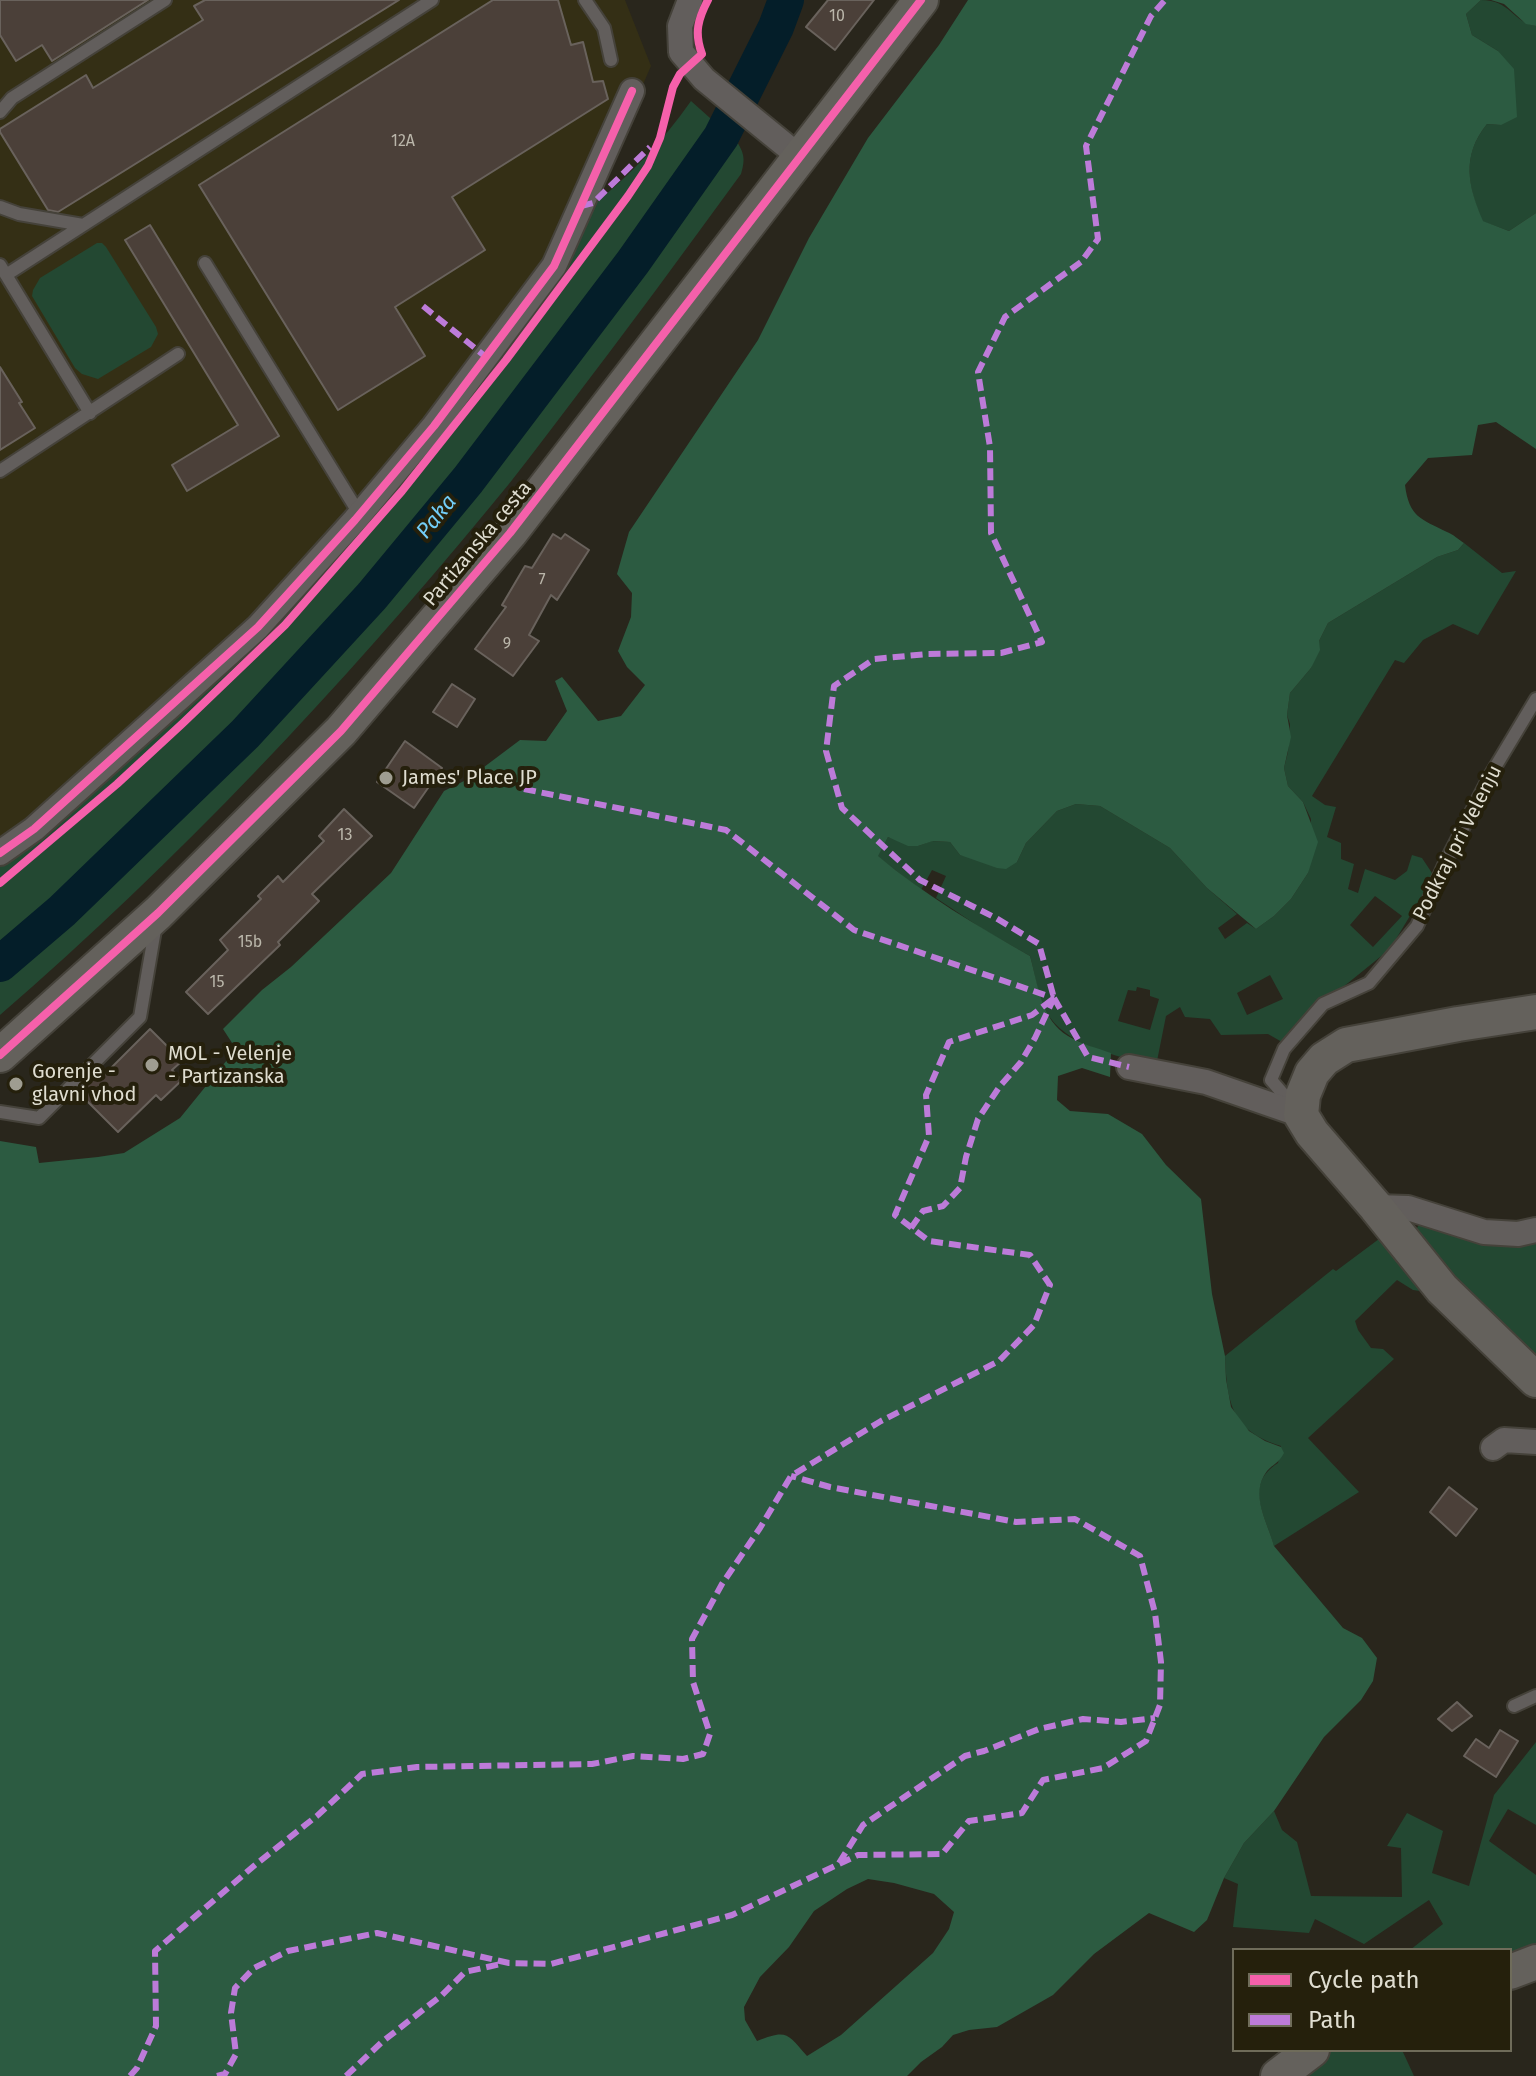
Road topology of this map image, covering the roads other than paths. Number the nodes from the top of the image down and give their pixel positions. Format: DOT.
graph roads {
  1 [pos="165,0"];
  2 [pos="432,0"];
  3 [pos="585,0"];
  4 [pos="690,0"];
  5 [pos="921,0"];
  6 [pos="611,60"];
  7 [pos="632,91"];
  8 [pos="0,112"];
  9 [pos="801,158"];
  10 [pos="0,207"];
  11 [pos="83,225"];
  12 [pos="205,263"];
  13 [pos="3,270"];
  14 [pos="178,354"];
  15 [pos="90,413"];
  16 [pos="0,471"];
  17 [pos="360,515"];
  18 [pos="1536,699"];
  19 [pos="0,853"];
  20 [pos="158,913"];
  21 [pos="1536,1012"];
  22 [pos="0,1055"];
  23 [pos="1129,1067"];
  24 [pos="0,1112"];
  25 [pos="1301,1115"];
  26 [pos="1376,1207"];
  27 [pos="1536,1230"];
  28 [pos="1536,1380"];
  29 [pos="1536,1442"];
  30 [pos="1493,1448"];
  31 [pos="1536,1696"];
  32 [pos="1514,1706"];
  33 [pos="1536,1962"];
  34 [pos="1512,1971"];
  35 [pos="1309,2052"];
  36 [pos="1278,2076"];
  1 -- 8 [label="lane"];
  2 -- 11 [label="lane"];
  3 -- 6 [label="lane"];
  4 -- 9 [label="street"];
  5 -- 9 [label="main road, Partizanska cesta"];
  7 -- 17 [label="street"];
  9 -- 20 [label="main road, Partizanska cesta"];
  10 -- 11 [label="lane"];
  11 -- 13 [label="lane"];
  12 -- 17 [label="lane"];
  13 -- 15 [label="lane"];
  14 -- 15 [label="lane"];
  15 -- 16 [label="lane"];
  17 -- 19 [label="street"];
  18 -- 25 [label="lane, Podkraj pri Velenju"];
  20 -- 22 [label="main road, Partizanska cesta"];
  20 -- 24 [label="lane"];
  21 -- 25 [label="main road"];
  23 -- 25 [label="street"];
  25 -- 26 [label="main road, Podkraj pri Velenju"];
  26 -- 27 [label="street"];
  26 -- 28 [label="main road, Podkraj pri Velenju"];
  29 -- 30 [label="street"];
  31 -- 32 [label="lane"];
  33 -- 34 [label="main road"];
  35 -- 36 [label="main road"];
}
